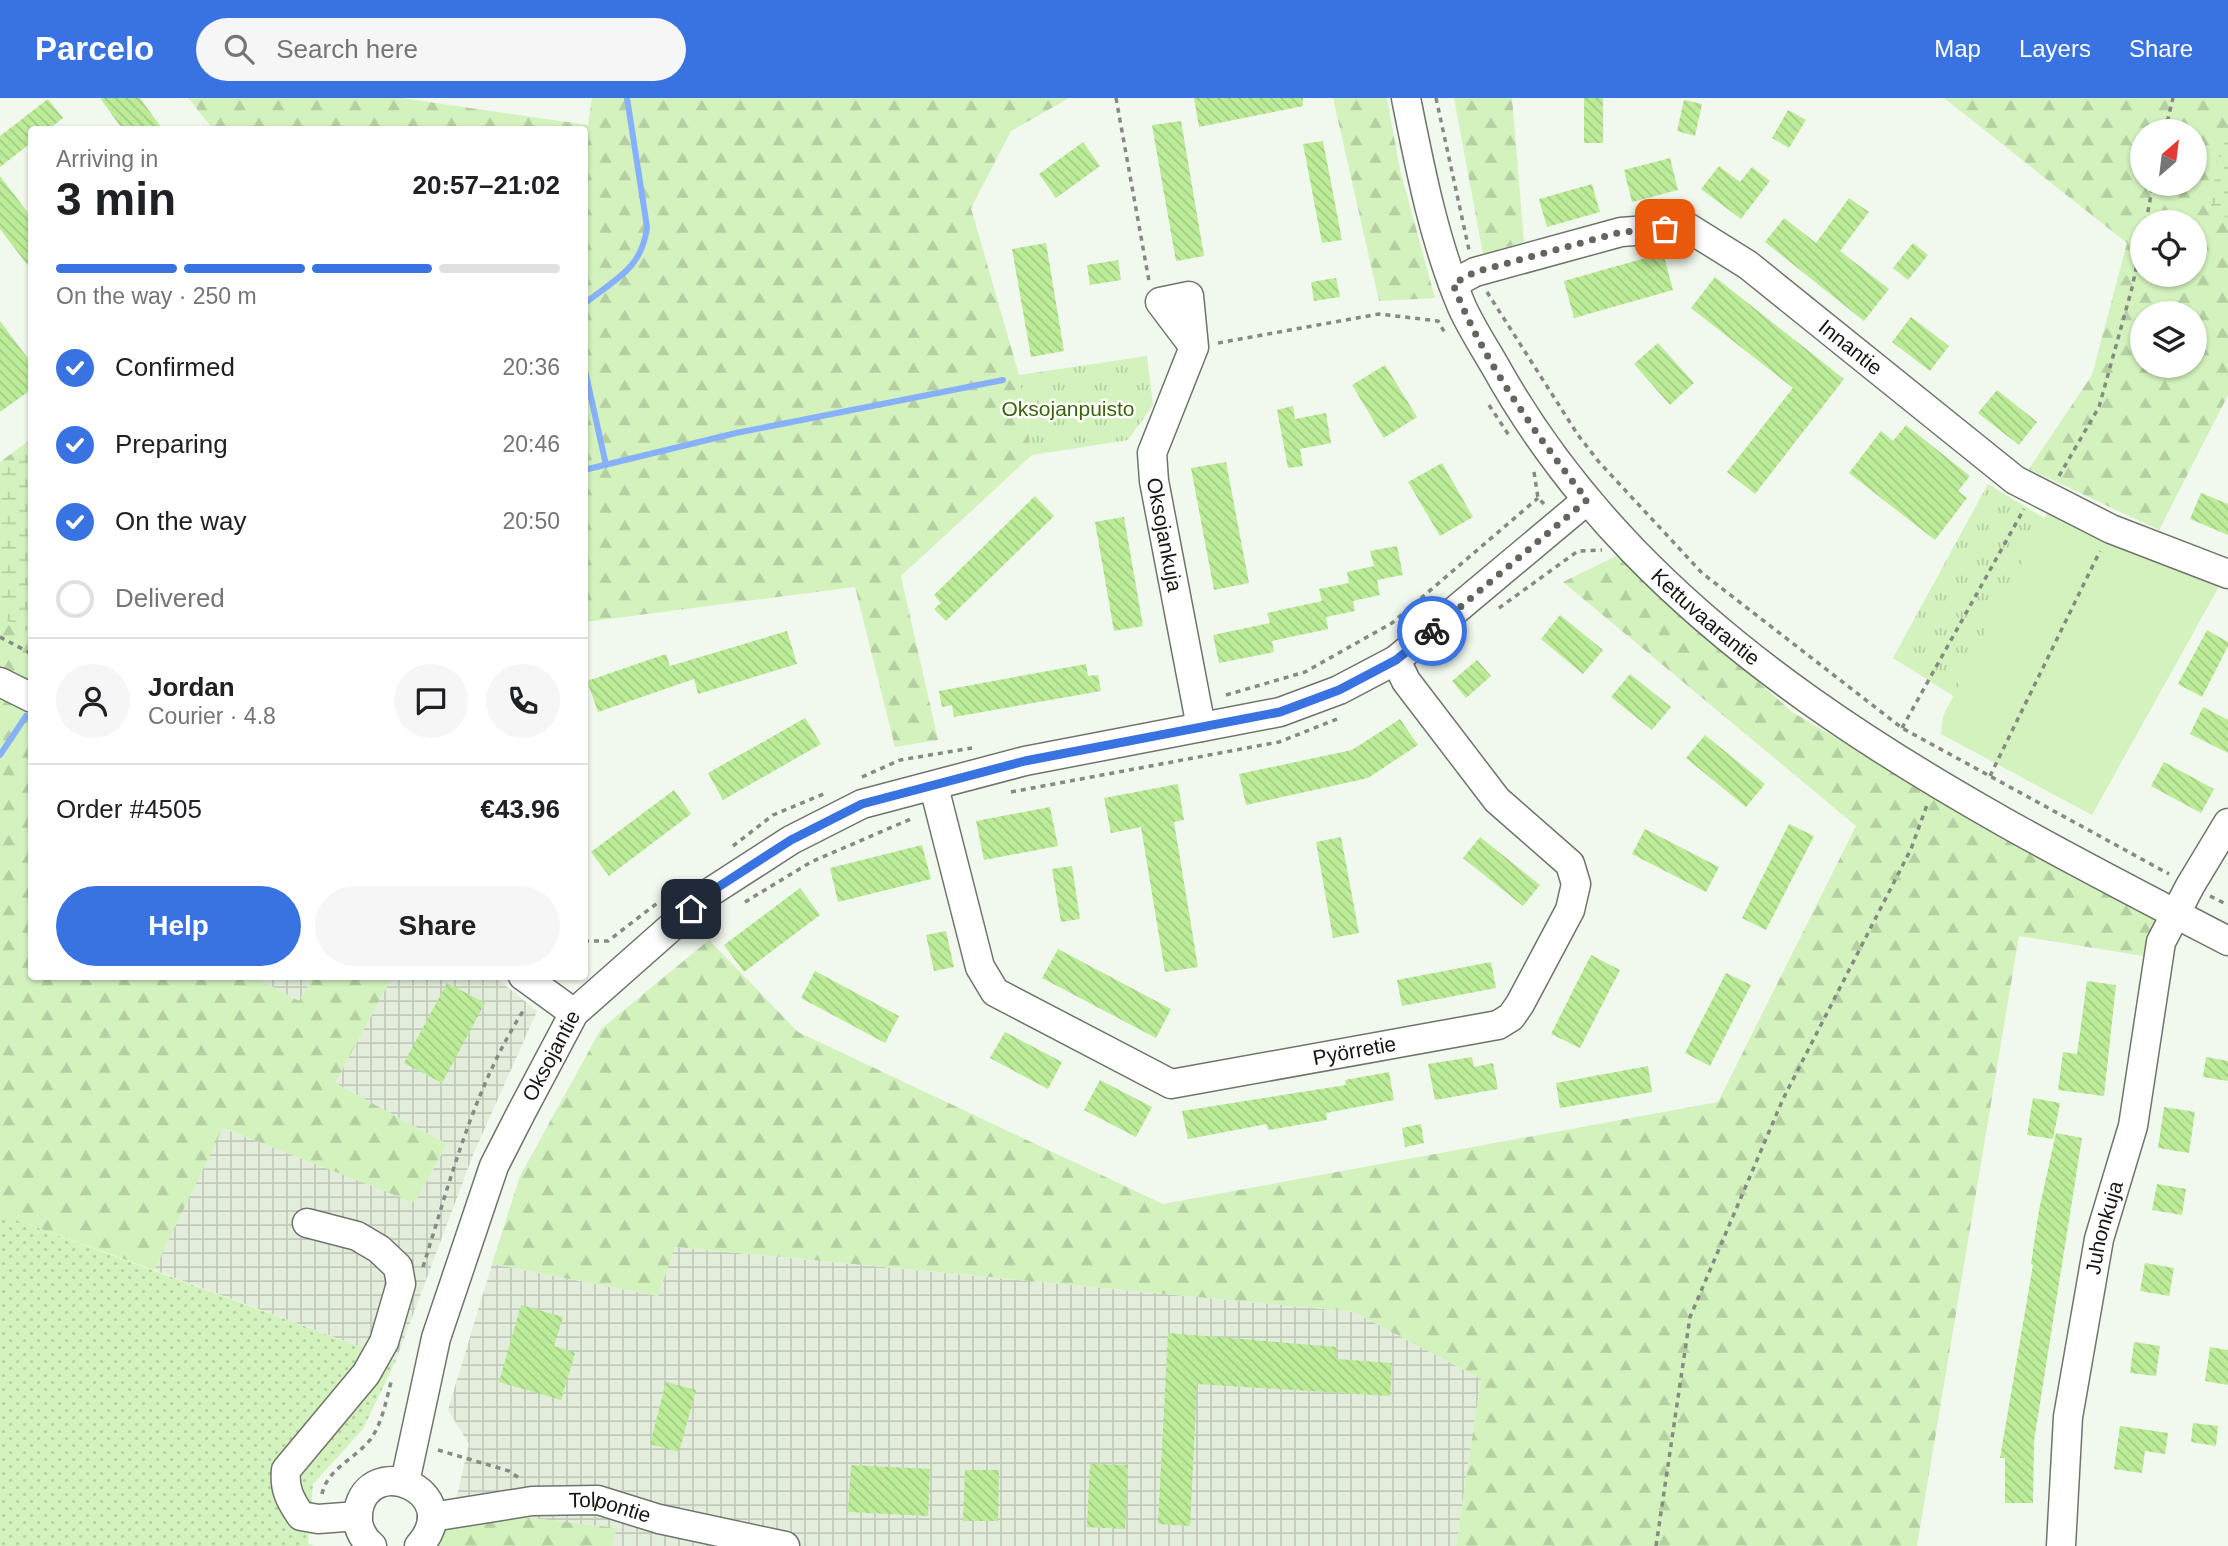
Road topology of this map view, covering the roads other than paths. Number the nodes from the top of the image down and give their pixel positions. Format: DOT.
graph roads {
  1 [pos="1406,98"];
  2 [pos="1464,278"];
  3 [pos="1160,302"];
  4 [pos="1587,500"];
  5 [pos="2228,574"];
  6 [pos="1396,660"];
  7 [pos="0,681"];
  8 [pos="28,696"];
  9 [pos="1201,727"];
  10 [pos="934,787"];
  11 [pos="2228,823"];
  12 [pos="2175,914"];
  13 [pos="2228,941"];
  14 [pos="531,982"];
  15 [pos="574,1013"];
  16 [pos="307,1223"];
  17 [pos="404,1482"];
  18 [pos="358,1516"];
  19 [pos="432,1517"];
  20 [pos="372,1546"];
  21 [pos="419,1546"];
  22 [pos="785,1546"];
  23 [pos="2061,1546"];
  1 -- 2 [label="street, Kettuvaarantie"];
  2 -- 4 [label="street, Kettuvaarantie"];
  2 -- 5 [label="street, Innantie"];
  3 -- 9 [label="street, Oksojankuja"];
  4 -- 6 [label="street, Oksojantie"];
  4 -- 12 [label="street, Kettuvaarantie"];
  6 -- 9 [label="street, Oksojantie"];
  6 -- 10 [label="street, Pyörretie"];
  7 -- 8 [label="street"];
  9 -- 10 [label="street, Oksojantie"];
  10 -- 15 [label="street, Oksojantie"];
  11 -- 12 [label="street, Juhonkuja"];
  12 -- 13 [label="street, Kettuvaarantie"];
  12 -- 23 [label="street, Juhonkuja"];
  14 -- 15 [label="street"];
  15 -- 17 [label="street, Oksojantie"];
  16 -- 18 [label="street"];
  17 -- 18 [label="street"];
  17 -- 19 [label="street"];
  18 -- 20 [label="street"];
  19 -- 21 [label="street"];
  19 -- 22 [label="street, Tolpontie"];
}
